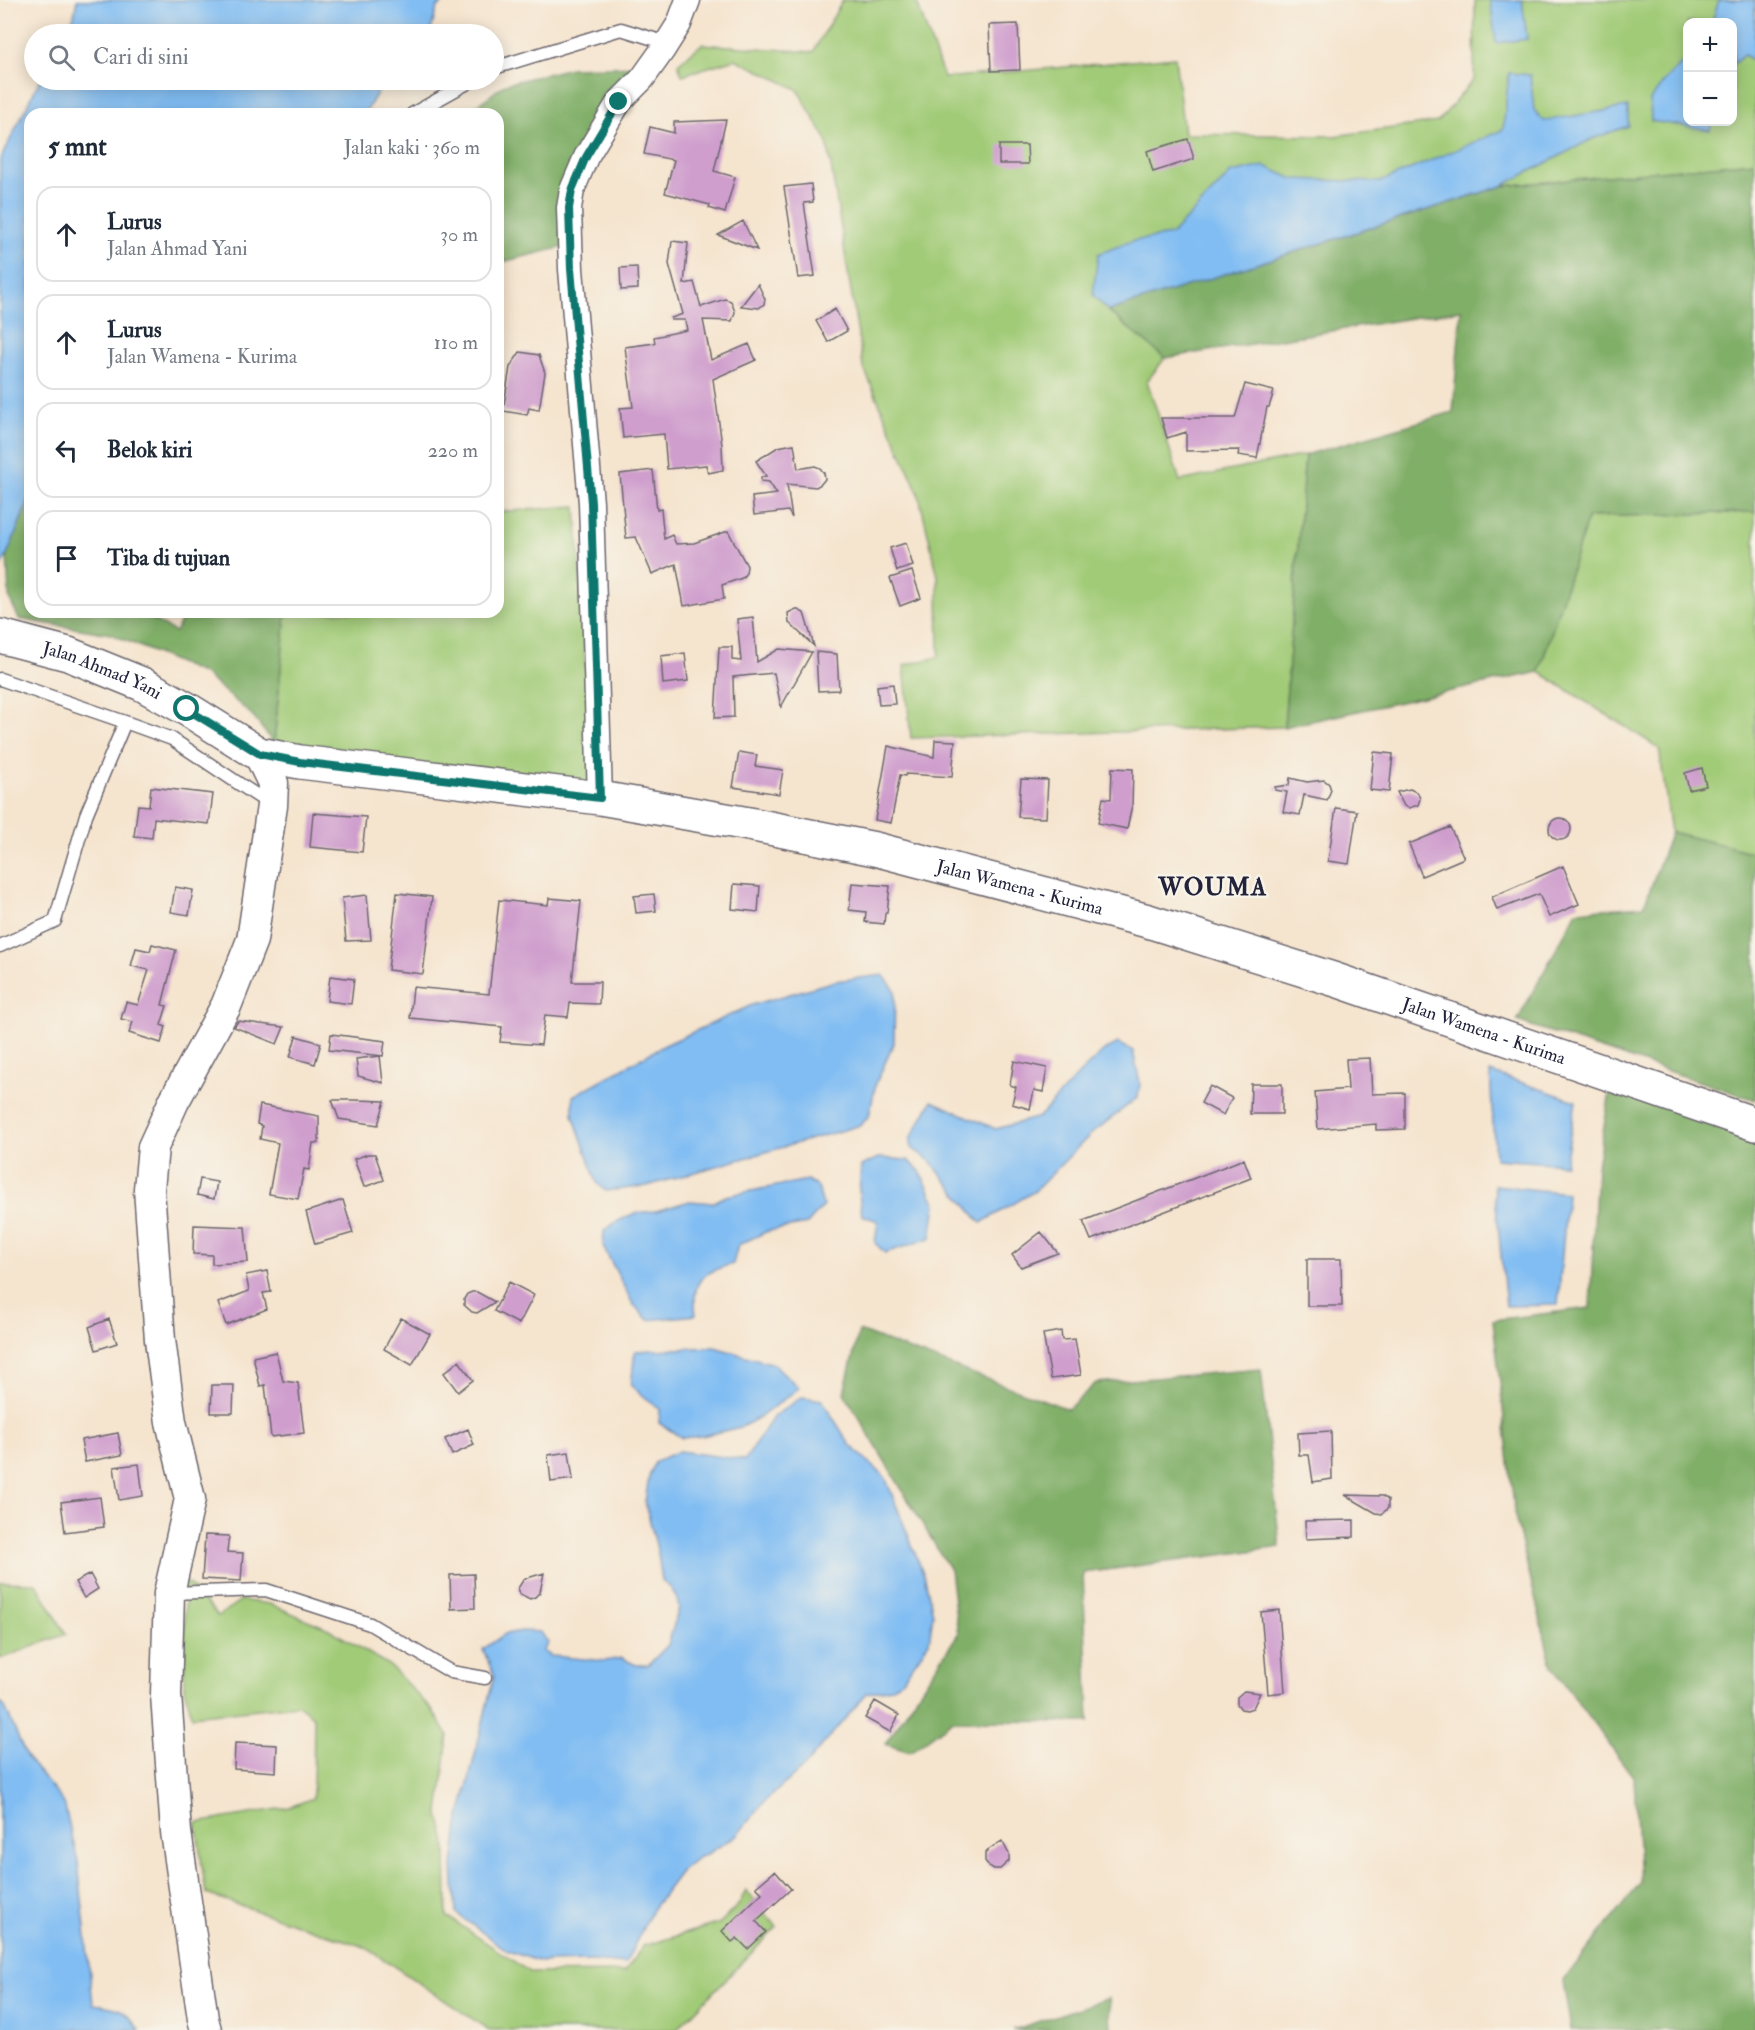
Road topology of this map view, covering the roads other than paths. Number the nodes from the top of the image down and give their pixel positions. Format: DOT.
graph roads {
  1 [pos="688,0"];
  2 [pos="662,51"];
  3 [pos="504,65"];
  4 [pos="455,90"];
  5 [pos="423,108"];
  6 [pos="0,636"];
  7 [pos="0,679"];
  8 [pos="125,722"];
  9 [pos="260,754"];
  10 [pos="600,798"];
  11 [pos="272,806"];
  12 [pos="0,946"];
  13 [pos="1755,1124"];
  14 [pos="169,1593"];
  15 [pos="485,1678"];
  16 [pos="206,2030"];
  1 -- 2 [label="street"];
  2 -- 3 [label="lane"];
  2 -- 10 [label="street"];
  4 -- 5 [label="lane"];
  6 -- 9 [label="main road, Jalan Ahmad Yani"];
  7 -- 8 [label="lane"];
  8 -- 11 [label="lane"];
  8 -- 12 [label="lane"];
  9 -- 10 [label="main road, Jalan Wamena - Kurima"];
  9 -- 11 [label="street"];
  10 -- 13 [label="main road, Jalan Wamena - Kurima"];
  11 -- 14 [label="street"];
  14 -- 15 [label="lane"];
  14 -- 16 [label="street"];
}
